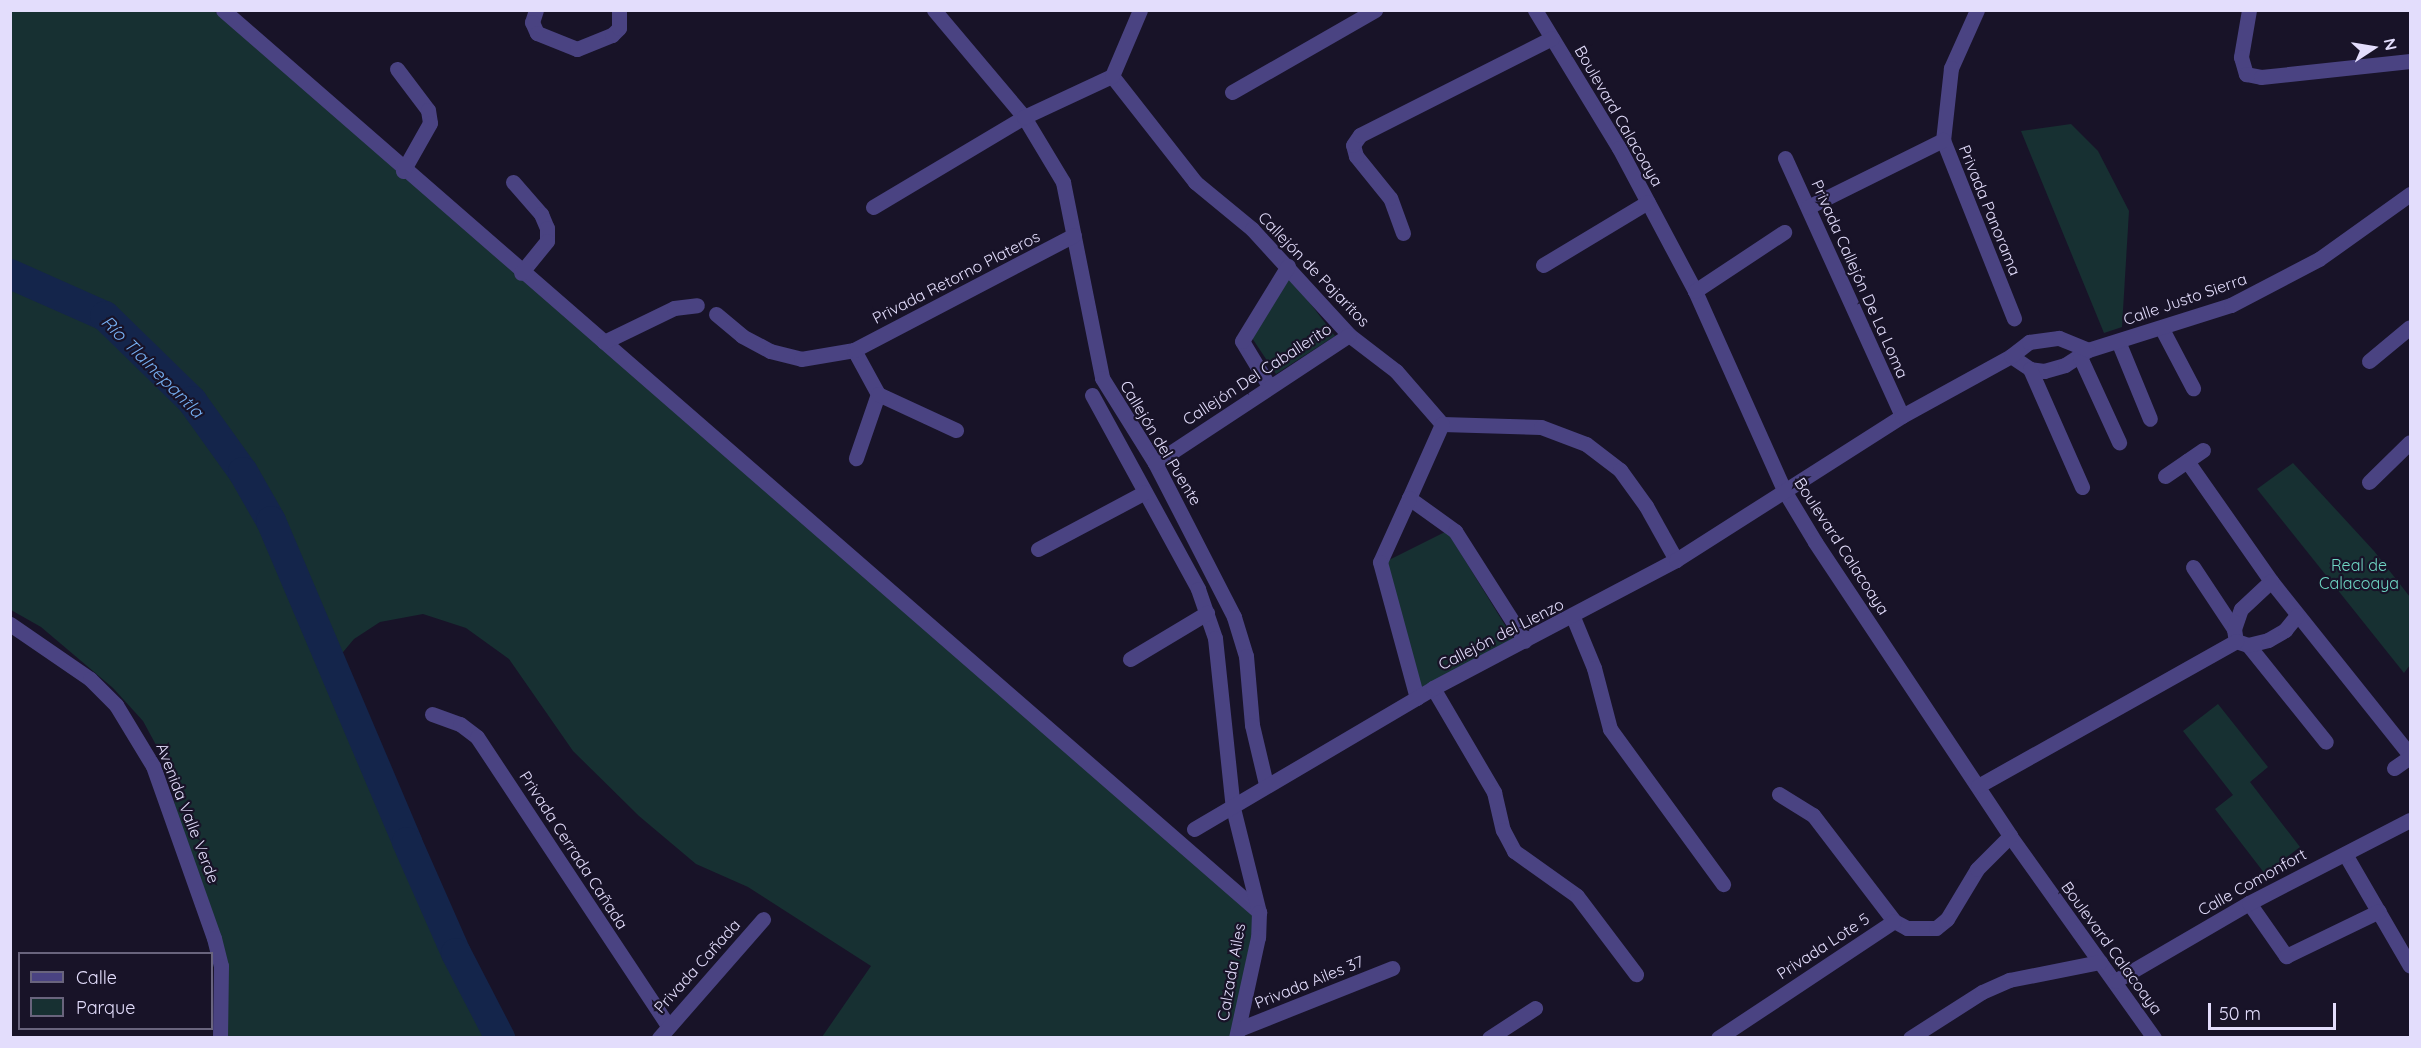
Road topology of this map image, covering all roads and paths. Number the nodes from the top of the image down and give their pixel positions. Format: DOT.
graph roads {
  1 [pos="223,10"];
  2 [pos="536,10"];
  3 [pos="619,10"];
  4 [pos="1140,10"];
  5 [pos="1376,10"];
  6 [pos="1535,10"];
  7 [pos="1977,10"];
  8 [pos="2249,10"];
  9 [pos="940,12"];
  10 [pos="1552,38"];
  11 [pos="2410,61"];
  12 [pos="397,69"];
  13 [pos="1112,76"];
  14 [pos="1232,92"];
  15 [pos="1024,117"];
  16 [pos="1943,140"];
  17 [pos="1785,158"];
  18 [pos="403,171"];
  19 [pos="513,182"];
  20 [pos="2410,194"];
  21 [pos="1648,202"];
  22 [pos="873,207"];
  23 [pos="1808,207"];
  24 [pos="1784,232"];
  25 [pos="1403,233"];
  26 [pos="1074,236"];
  27 [pos="1543,265"];
  28 [pos="1288,266"];
  29 [pos="521,273"];
  30 [pos="1695,291"];
  31 [pos="697,305"];
  32 [pos="716,314"];
  33 [pos="2014,318"];
  34 [pos="2410,327"];
  35 [pos="2162,329"];
  36 [pos="1349,335"];
  37 [pos="2118,341"];
  38 [pos="604,342"];
  39 [pos="854,350"];
  40 [pos="2084,354"];
  41 [pos="2011,356"];
  42 [pos="2369,361"];
  43 [pos="2030,369"];
  44 [pos="1269,386"];
  45 [pos="2193,388"];
  46 [pos="878,394"];
  47 [pos="1092,395"];
  48 [pos="1902,416"];
  49 [pos="2150,419"];
  50 [pos="1442,424"];
  51 [pos="956,430"];
  52 [pos="2119,442"];
  53 [pos="2410,442"];
  54 [pos="2203,450"];
  55 [pos="856,458"];
  56 [pos="2187,461"];
  57 [pos="1155,463"];
  58 [pos="2165,476"];
  59 [pos="2369,482"];
  60 [pos="2082,487"];
  61 [pos="1145,492"];
  62 [pos="1785,492"];
  63 [pos="1409,498"];
  64 [pos="1038,549"];
  65 [pos="1676,560"];
  66 [pos="2193,567"];
  67 [pos="2271,581"];
  68 [pos="1207,613"];
  69 [pos="2297,615"];
  70 [pos="1573,618"];
  71 [pos="10,624"];
  72 [pos="2239,638"];
  73 [pos="1525,641"];
  74 [pos="1130,659"];
  75 [pos="1433,688"];
  76 [pos="1417,698"];
  77 [pos="432,714"];
  78 [pos="2326,742"];
  79 [pos="2410,756"];
  80 [pos="2394,768"];
  81 [pos="1266,784"];
  82 [pos="1978,786"];
  83 [pos="1779,794"];
  84 [pos="1233,808"];
  85 [pos="2410,820"];
  86 [pos="1194,829"];
  87 [pos="2010,836"];
  88 [pos="2345,854"];
  89 [pos="1723,884"];
  90 [pos="2249,903"];
  91 [pos="2379,910"];
  92 [pos="1259,912"];
  93 [pos="763,919"];
  94 [pos="1894,921"];
  95 [pos="2100,962"];
  96 [pos="2410,966"];
  97 [pos="1392,968"];
  98 [pos="1636,974"];
  99 [pos="2115,981"];
  100 [pos="1535,1008"];
  101 [pos="664,1032"];
  102 [pos="1237,1034"];
  103 [pos="220,1038"];
  104 [pos="1489,1038"];
  105 [pos="1718,1038"];
  106 [pos="1910,1038"];
  107 [pos="2154,1038"];
  1 -- 18 [label="street"];
  2 -- 3 [label="street"];
  4 -- 13 [label="street"];
  5 -- 14 [label="street"];
  6 -- 10 [label="street, Boulevard Calacoaya"];
  7 -- 16 [label="street, Privada Panorama"];
  8 -- 11 [label="street"];
  9 -- 15 [label="street, Callejón del Puente"];
  10 -- 21 [label="street, Boulevard Calacoaya"];
  10 -- 25 [label="street"];
  12 -- 18 [label="street"];
  13 -- 15 [label="street"];
  13 -- 28 [label="street, Callejón de Pajaritos"];
  15 -- 22 [label="street"];
  15 -- 26 [label="street, Callejón del Puente"];
  16 -- 23 [label="street"];
  16 -- 33 [label="street, Privada Panorama"];
  17 -- 23 [label="street, Privada Callejón De La Loma"];
  18 -- 29 [label="street"];
  19 -- 29 [label="street"];
  20 -- 35 [label="street, Calle Justo Sierra"];
  21 -- 27 [label="street"];
  21 -- 30 [label="street, Boulevard Calacoaya"];
  23 -- 48 [label="street, Privada Callejón De La Loma"];
  24 -- 30 [label="street"];
  26 -- 39 [label="street, Privada Retorno Plateros"];
  26 -- 57 [label="street, Callejón del Puente"];
  28 -- 36 [label="street, Callejón de Pajaritos"];
  28 -- 44 [label="street"];
  29 -- 38 [label="street"];
  30 -- 62 [label="street, Boulevard Calacoaya"];
  31 -- 38 [label="street"];
  32 -- 39 [label="street, Privada Retorno Plateros"];
  34 -- 42 [label="street"];
  35 -- 37 [label="street, Calle Justo Sierra"];
  35 -- 45 [label="street"];
  36 -- 44 [label="street, Callejón Del Caballerito"];
  36 -- 50 [label="street, Callejón de Pajaritos"];
  37 -- 40 [label="street, Calle Justo Sierra"];
  37 -- 49 [label="street"];
  38 -- 92 [label="street"];
  39 -- 46 [label="street"];
  40 -- 41 [label="street"];
  40 -- 43 [label="street, Calle Justo Sierra"];
  40 -- 52 [label="street"];
  41 -- 43 [label="street"];
  41 -- 48 [label="street"];
  43 -- 60 [label="street"];
  44 -- 57 [label="street, Callejón Del Caballerito"];
  46 -- 51 [label="street"];
  46 -- 55 [label="street"];
  47 -- 61 [label="street, Calzada Ailes"];
  48 -- 62 [label="street"];
  50 -- 63 [label="street"];
  50 -- 65 [label="street"];
  53 -- 59 [label="street"];
  54 -- 56 [label="street"];
  56 -- 58 [label="street"];
  56 -- 67 [label="street"];
  57 -- 81 [label="street, Callejón del Puente"];
  61 -- 64 [label="street"];
  61 -- 68 [label="street, Calzada Ailes"];
  62 -- 65 [label="street, Callejón del Lienzo"];
  62 -- 82 [label="street, Boulevard Calacoaya"];
  63 -- 73 [label="street"];
  63 -- 76 [label="street"];
  65 -- 70 [label="street, Callejón del Lienzo"];
  66 -- 72 [label="street"];
  67 -- 69 [label="street"];
  67 -- 72 [label="street"];
  68 -- 74 [label="street"];
  68 -- 84 [label="street, Calzada Ailes"];
  69 -- 72 [label="street"];
  69 -- 79 [label="street"];
  70 -- 73 [label="street, Callejón del Lienzo"];
  70 -- 89 [label="street"];
  71 -- 103 [label="street, Avenida Valle Verde"];
  72 -- 78 [label="street"];
  72 -- 82 [label="street"];
  73 -- 75 [label="street, Callejón del Lienzo"];
  75 -- 76 [label="street, Callejón del Lienzo"];
  75 -- 98 [label="street"];
  76 -- 81 [label="street, Callejón del Lienzo"];
  77 -- 101 [label="street, Privada Cerrada Cañada"];
  79 -- 80 [label="street"];
  81 -- 84 [label="street, Callejón del Lienzo"];
  82 -- 87 [label="street, Boulevard Calacoaya"];
  83 -- 94 [label="street, Privada Lote 5"];
  84 -- 86 [label="street, Callejón del Lienzo"];
  84 -- 92 [label="street, Calzada Ailes"];
  85 -- 88 [label="street, Calle Comonfort"];
  87 -- 94 [label="street"];
  87 -- 95 [label="street, Boulevard Calacoaya"];
  88 -- 90 [label="street, Calle Comonfort"];
  88 -- 91 [label="street"];
  90 -- 91 [label="street"];
  90 -- 99 [label="street, Calle Comonfort"];
  91 -- 96 [label="street"];
  92 -- 102 [label="street, Calzada Ailes"];
  93 -- 101 [label="street, Privada Cañada"];
  94 -- 105 [label="street, Privada Lote 5"];
  95 -- 99 [label="street, Boulevard Calacoaya"];
  95 -- 106 [label="street"];
  97 -- 102 [label="street, Privada Ailes 37"];
  99 -- 107 [label="street, Boulevard Calacoaya"];
  100 -- 104 [label="street"];
}
